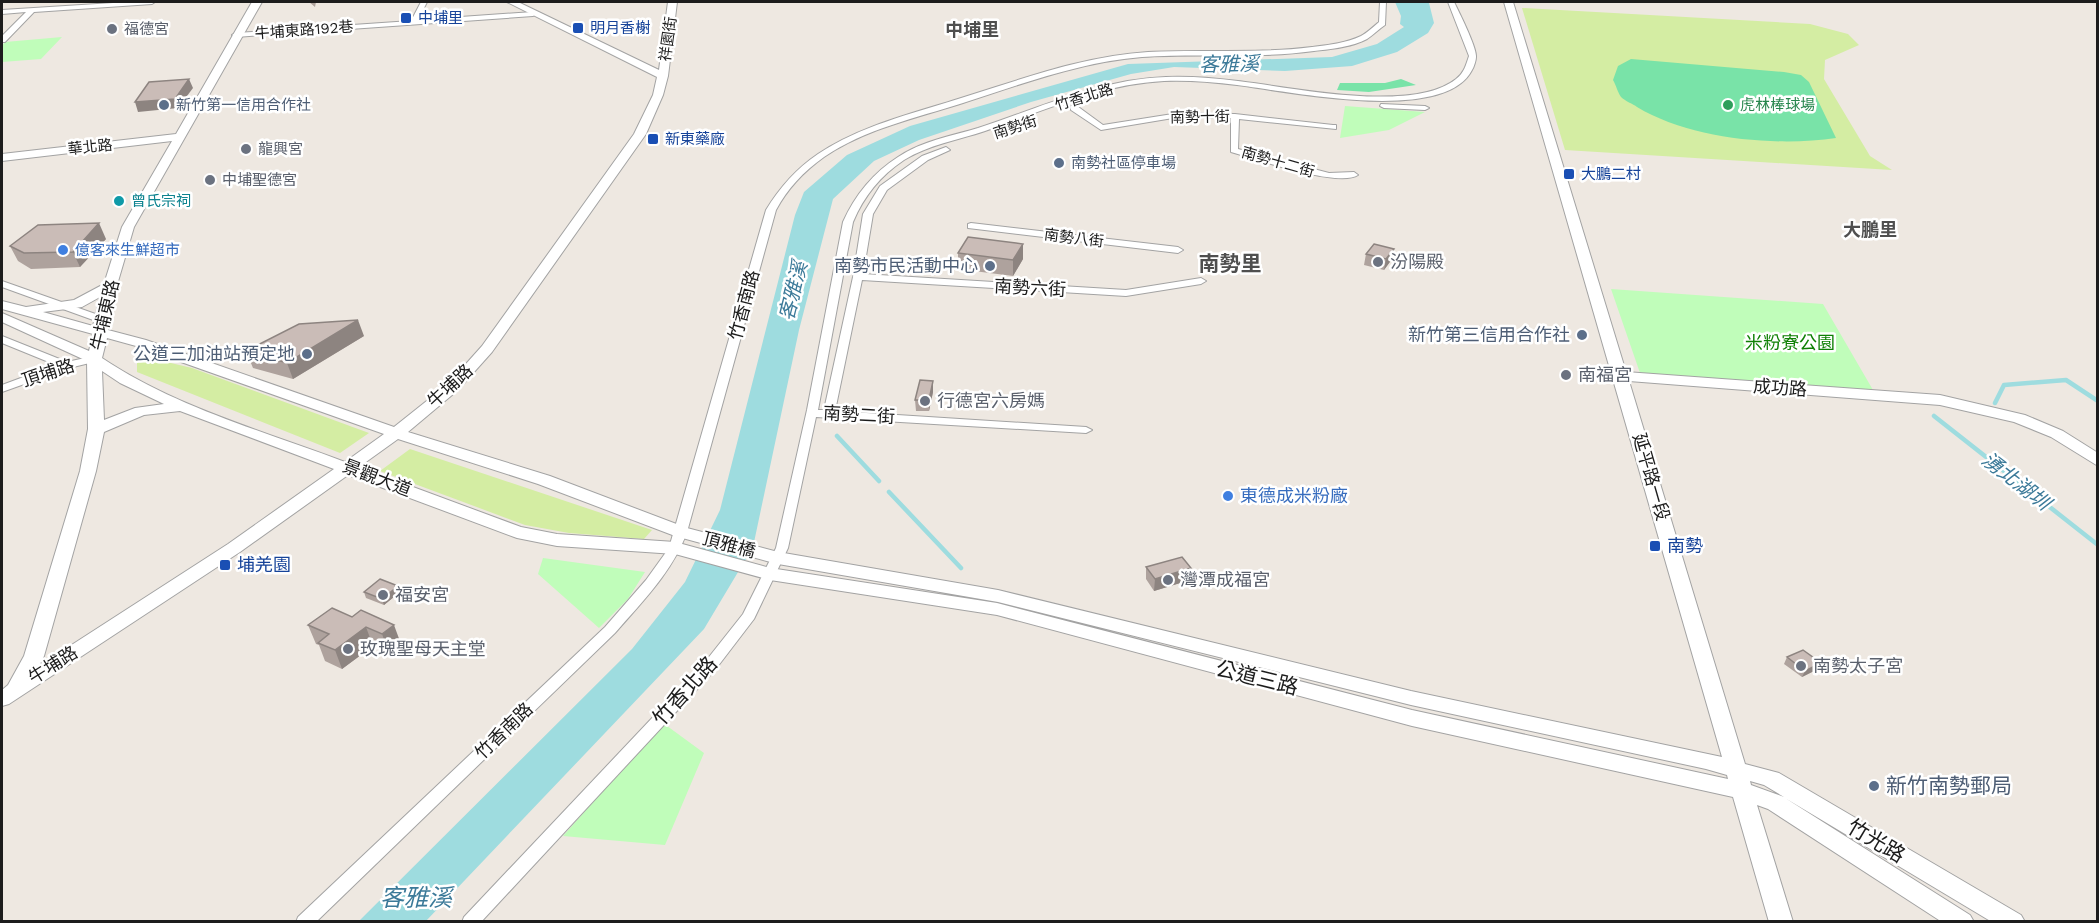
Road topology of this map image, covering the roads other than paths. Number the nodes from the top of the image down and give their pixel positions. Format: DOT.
graph roads {
  1 [pos="40,2"];
  2 [pos="152,2"];
  3 [pos="257,2"];
  4 [pos="424,2"];
  5 [pos="512,2"];
  6 [pos="673,2"];
  7 [pos="1383,2"];
  8 [pos="1451,2"];
  9 [pos="1509,2"];
  10 [pos="32,10"];
  11 [pos="2,12"];
  12 [pos="533,14"];
  13 [pos="414,22"];
  14 [pos="236,35"];
  15 [pos="2,40"];
  16 [pos="665,57"];
  17 [pos="636,62"];
  18 [pos="663,76"];
  19 [pos="1074,108"];
  20 [pos="1425,108"];
  21 [pos="1235,117"];
  22 [pos="1333,127"];
  23 [pos="178,138"];
  24 [pos="2,157"];
  25 [pos="1354,175"];
  26 [pos="971,226"];
  27 [pos="1178,250"];
  28 [pos="858,277"];
  29 [pos="1201,280"];
  30 [pos="2,284"];
  31 [pos="110,286"];
  32 [pos="66,306"];
  33 [pos="7,310"];
  34 [pos="100,326"];
  35 [pos="2,339"];
  36 [pos="94,359"];
  37 [pos="66,365"];
  38 [pos="1621,376"];
  39 [pos="2,389"];
  40 [pos="183,407"];
  41 [pos="812,412"];
  42 [pos="829,414"];
  43 [pos="96,429"];
  44 [pos="1086,430"];
  45 [pos="396,433"];
  46 [pos="2097,461"];
  47 [pos="348,467"];
  48 [pos="678,540"];
  49 [pos="774,566"];
  50 [pos="9,693"];
  51 [pos="1736,769"];
  52 [pos="1743,791"];
  53 [pos="304,921"];
  54 [pos="471,921"];
  55 [pos="1782,921"];
  56 [pos="1962,921"];
  57 [pos="2013,921"];
  1 -- 10 [label="street"];
  2 -- 10 [label="street"];
  3 -- 14 [label="street, 牛埔東路"];
  4 -- 13 [label="street"];
  5 -- 12 [label="street"];
  6 -- 16 [label="street, 祥園街"];
  7 -- 48 [label="street, 竹香南路"];
  8 -- 41 [label="street, 竹香北路"];
  9 -- 38 [label="street, 延平路一段"];
  10 -- 11 [label="street"];
  10 -- 15 [label="street"];
  12 -- 13 [label="street, 牛埔東路192巷"];
  12 -- 17 [label="street"];
  13 -- 14 [label="street, 牛埔東路192巷"];
  14 -- 23 [label="street, 牛埔東路"];
  16 -- 17 [label="street"];
  16 -- 18 [label="street, 祥園街"];
  17 -- 18 [label="street"];
  18 -- 45 [label="street, 牛埔路"];
  19 -- 20 [label="street, 南勢街"];
  19 -- 21 [label="street, 南勢十街"];
  19 -- 28 [label="street, 南勢街"];
  21 -- 22 [label="street, 南勢十街"];
  21 -- 25 [label="street, 南勢十二街"];
  23 -- 24 [label="street, 華北路"];
  23 -- 31 [label="street, 牛埔東路"];
  26 -- 27 [label="street, 南勢八街"];
  28 -- 29 [label="street, 南勢六街"];
  28 -- 42 [label="street, 南勢街"];
  30 -- 32 [label="street"];
  31 -- 32 [label="street"];
  31 -- 34 [label="street, 牛埔東路"];
  32 -- 33 [label="street"];
  32 -- 34 [label="street"];
  33 -- 34 [label="street"];
  33 -- 36 [label="street, 景觀大道"];
  34 -- 36 [label="street, 牛埔東路"];
  34 -- 45 [label="street"];
  35 -- 37 [label="street"];
  36 -- 37 [label="street, 頂埔路"];
  36 -- 40 [label="street, 景觀大道"];
  36 -- 43 [label="street, 牛埔東路"];
  37 -- 39 [label="street, 頂埔路"];
  38 -- 46 [label="street, 成功路"];
  38 -- 51 [label="street, 延平路一段"];
  40 -- 43 [label="street"];
  40 -- 47 [label="street, 景觀大道"];
  41 -- 42 [label="street, 南勢二街"];
  41 -- 49 [label="street, 竹香北路"];
  42 -- 44 [label="street, 南勢二街"];
  43 -- 50 [label="street, 牛埔東路"];
  45 -- 47 [label="street, 牛埔路"];
  45 -- 48 [label="street"];
  47 -- 48 [label="street, 景觀大道"];
  47 -- 50 [label="street, 牛埔路"];
  48 -- 49 [label="street, 頂雅橋"];
  48 -- 53 [label="street, 竹香南路"];
  49 -- 51 [label="street, 公道三路"];
  49 -- 52 [label="street, 公道三路"];
  49 -- 54 [label="street, 竹香北路"];
  51 -- 52 [label="street, 延平路一段"];
  51 -- 57 [label="street, 竹光路"];
  52 -- 55 [label="street, 延平路一段"];
  52 -- 56 [label="street, 竹光路"];
}
